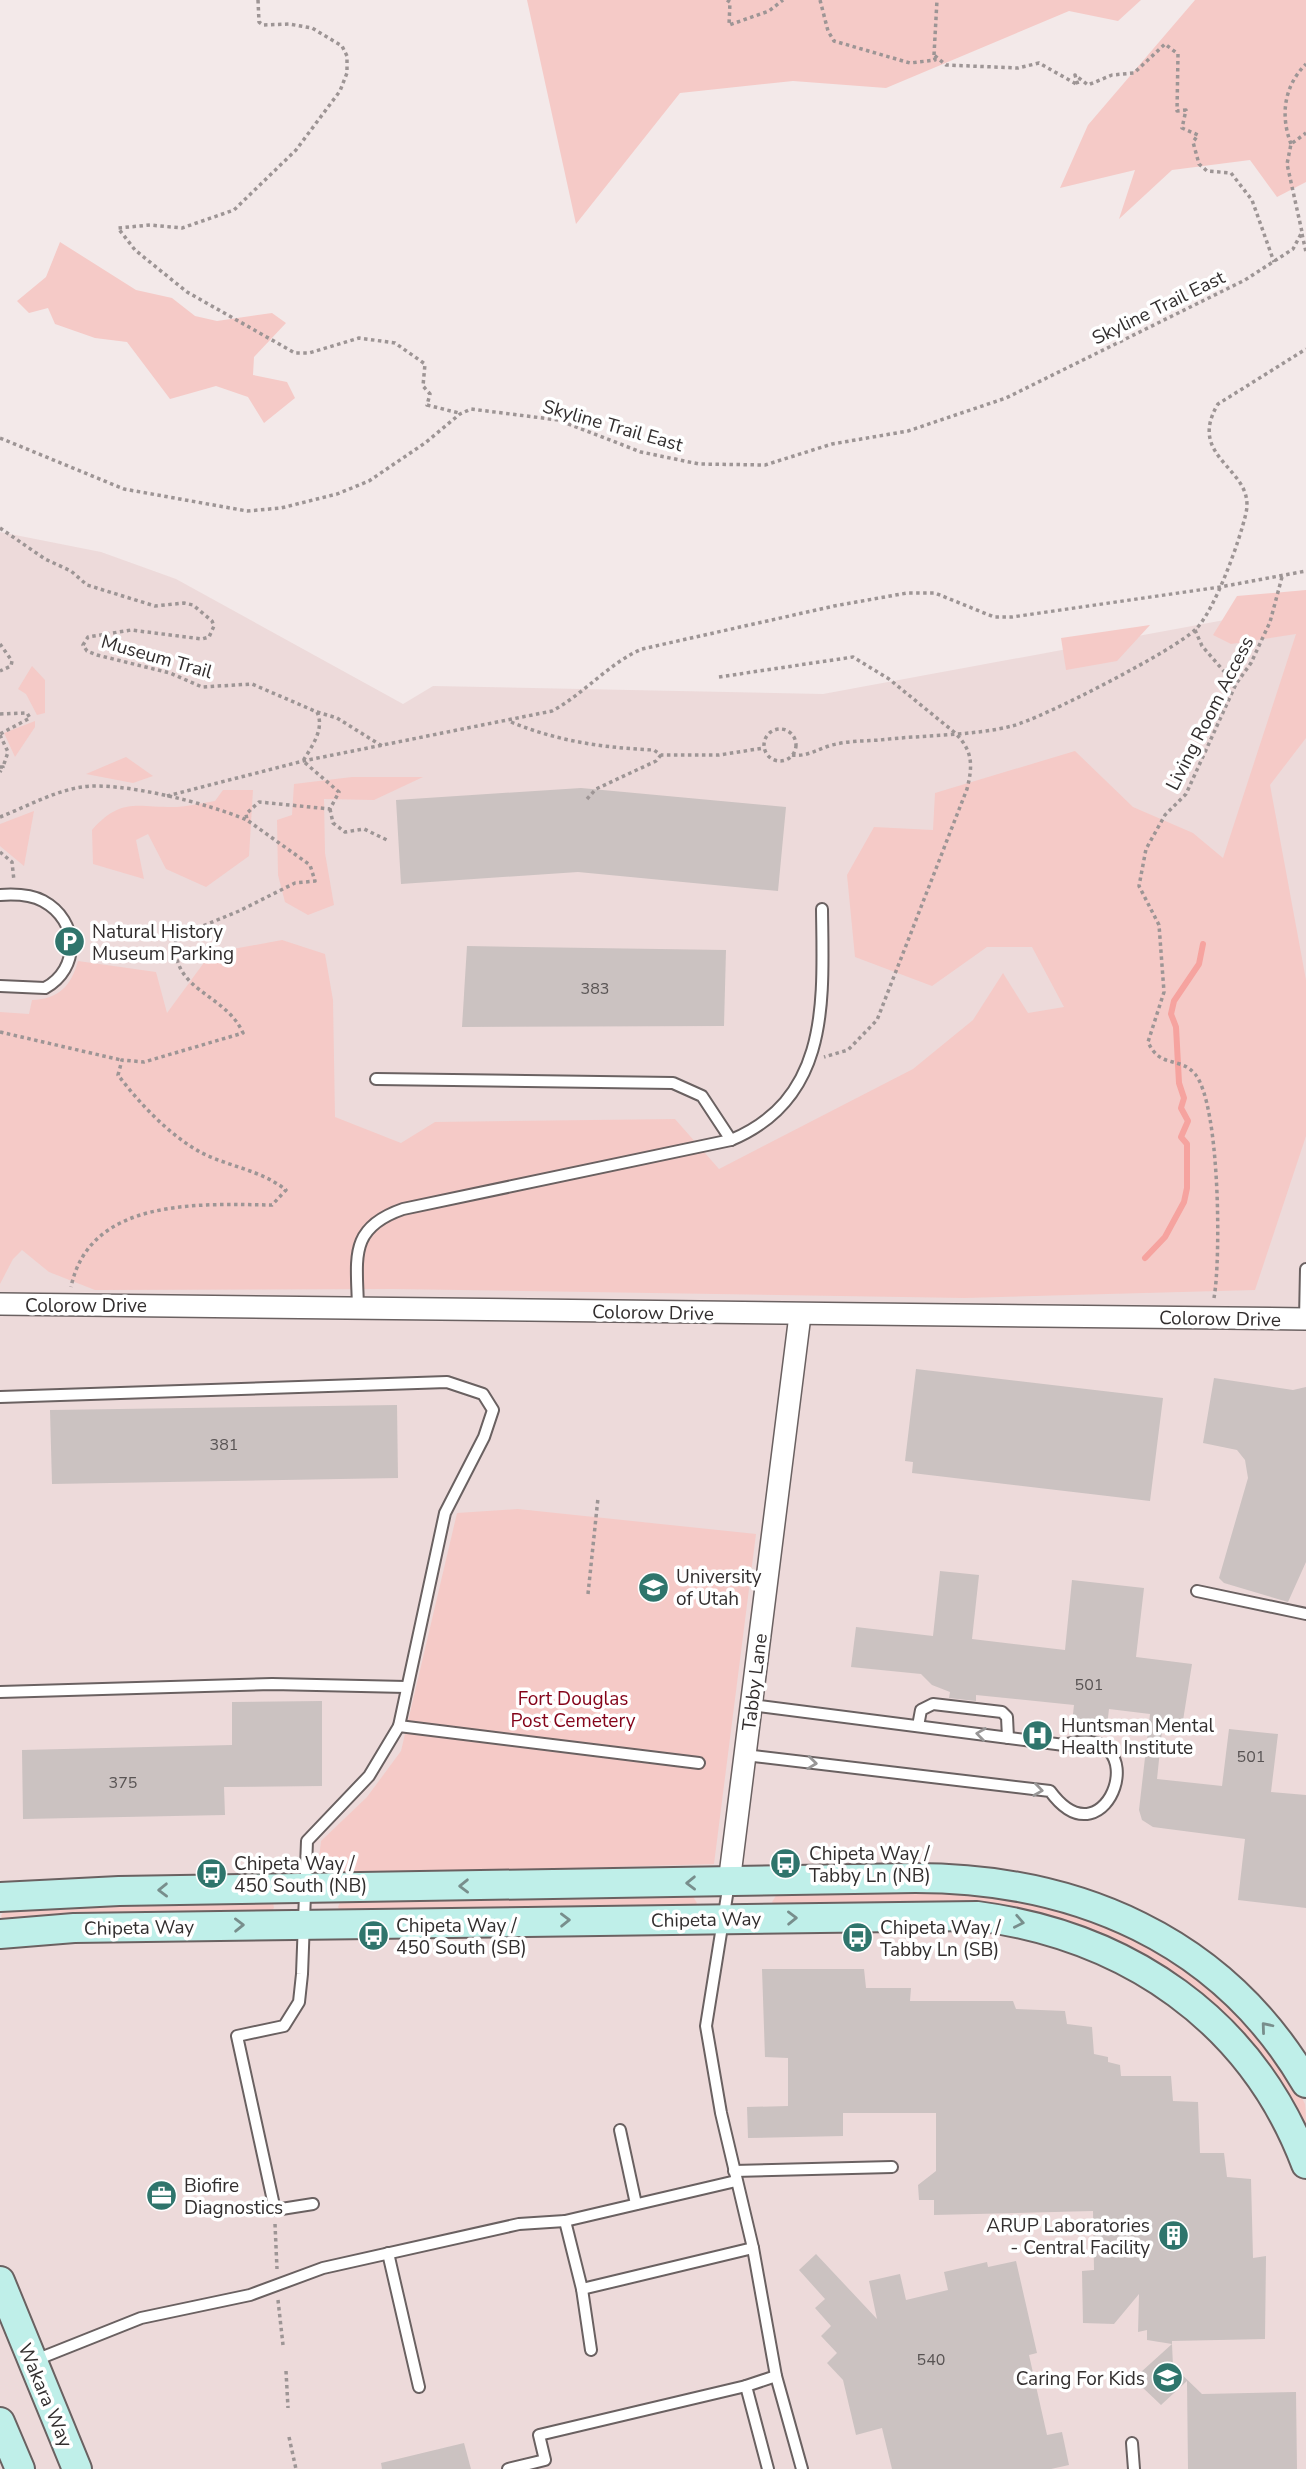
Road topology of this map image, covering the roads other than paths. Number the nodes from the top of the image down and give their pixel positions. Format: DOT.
graph roads {
  1 [pos="0,895"];
  2 [pos="822,909"];
  3 [pos="0,986"];
  4 [pos="376,1079"];
  5 [pos="731,1140"];
  6 [pos="1306,1269"];
  7 [pos="0,1304"];
  8 [pos="358,1308"];
  9 [pos="800,1315"];
  10 [pos="1305,1319"];
  11 [pos="0,1397"];
  12 [pos="1197,1591"];
  13 [pos="1306,1614"];
  14 [pos="406,1687"];
  15 [pos="0,1692"];
  16 [pos="751,1705"];
  17 [pos="918,1726"];
  18 [pos="400,1727"];
  19 [pos="1008,1738"];
  20 [pos="745,1755"];
  21 [pos="699,1763"];
  22 [pos="729,1882"];
  23 [pos="308,1888"];
  24 [pos="0,1897"];
  25 [pos="722,1919"];
  26 [pos="306,1924"];
  27 [pos="0,1934"];
  28 [pos="1306,2082"];
  29 [pos="620,2130"];
  30 [pos="1306,2164"];
  31 [pos="892,2167"];
  32 [pos="735,2176"];
  33 [pos="313,2204"];
  34 [pos="636,2204"];
  35 [pos="565,2221"];
  36 [pos="753,2248"];
  37 [pos="388,2253"];
  38 [pos="0,2281"];
  39 [pos="582,2289"];
  40 [pos="591,2350"];
  41 [pos="32,2362"];
  42 [pos="776,2376"];
  43 [pos="747,2386"];
  44 [pos="419,2387"];
  45 [pos="0,2422"];
  46 [pos="1132,2443"];
  47 [pos="20,2469"];
  48 [pos="78,2469"];
  49 [pos="508,2469"];
  50 [pos="768,2469"];
  51 [pos="802,2469"];
  52 [pos="1134,2469"];
  1 -- 3 [label="lane"];
  2 -- 5 [label="lane"];
  4 -- 5 [label="lane"];
  5 -- 8 [label="lane"];
  6 -- 10 [label="lane"];
  7 -- 8 [label="street, Colorow Drive"];
  8 -- 9 [label="street, Colorow Drive"];
  9 -- 10 [label="street, Colorow Drive"];
  9 -- 16 [label="street, Tabby Lane"];
  11 -- 14 [label="lane"];
  12 -- 13 [label="lane"];
  14 -- 15 [label="lane"];
  14 -- 18 [label="lane"];
  16 -- 17 [label="lane"];
  16 -- 20 [label="street, Tabby Lane"];
  19 -- 17 [label="lane, one-way"];
  17 -- 19 [label="lane"];
  18 -- 21 [label="lane"];
  18 -- 23 [label="lane"];
  20 -- 19 [label="lane, one-way"];
  20 -- 22 [label="street, Tabby Lane"];
  22 -- 23 [label="street, Chipeta Way, one-way"];
  22 -- 25 [label="lane"];
  28 -- 22 [label="street, Chipeta Way, one-way"];
  23 -- 24 [label="street, Chipeta Way, one-way"];
  23 -- 26 [label="lane"];
  26 -- 25 [label="street, Chipeta Way, one-way"];
  25 -- 30 [label="street, Chipeta Way, one-way"];
  25 -- 32 [label="lane"];
  27 -- 26 [label="street, Chipeta Way, one-way"];
  26 -- 33 [label="lane"];
  29 -- 34 [label="lane"];
  31 -- 32 [label="lane"];
  32 -- 34 [label="lane"];
  32 -- 36 [label="lane"];
  34 -- 35 [label="lane"];
  35 -- 37 [label="lane"];
  35 -- 39 [label="lane"];
  36 -- 39 [label="lane"];
  36 -- 42 [label="lane"];
  37 -- 41 [label="lane"];
  37 -- 44 [label="lane"];
  38 -- 41 [label="street, Wakara Way"];
  39 -- 40 [label="lane"];
  41 -- 48 [label="street, Wakara Way"];
  42 -- 43 [label="lane"];
  42 -- 51 [label="lane"];
  43 -- 49 [label="lane"];
  43 -- 50 [label="lane"];
  45 -- 47 [label="street"];
  46 -- 52 [label="lane"];
}
